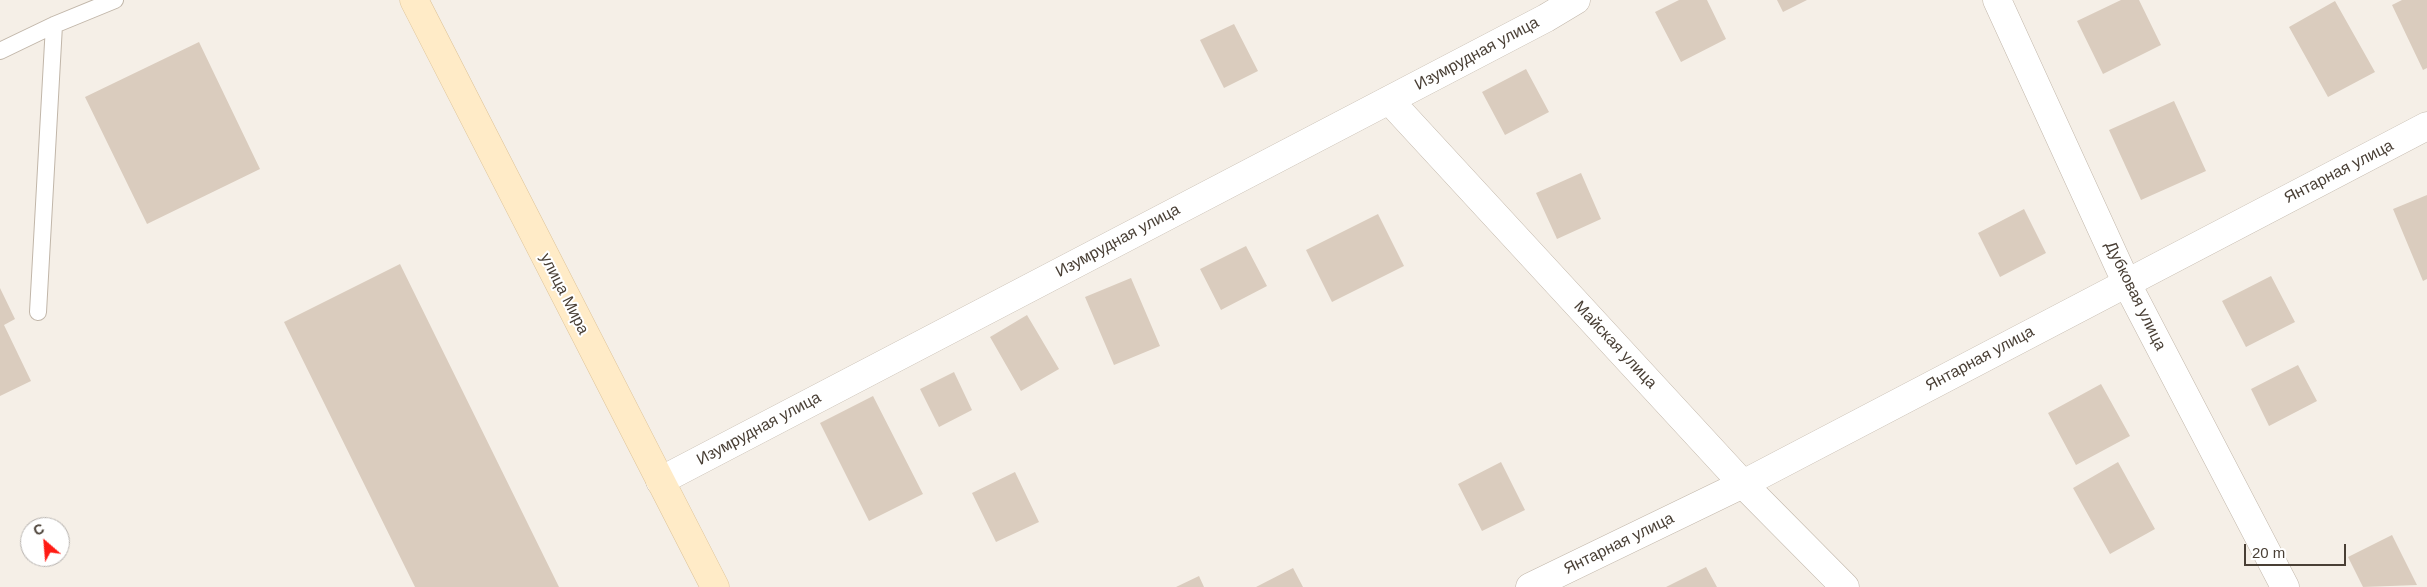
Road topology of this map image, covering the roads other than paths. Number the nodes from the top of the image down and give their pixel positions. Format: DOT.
graph roads {
  1 [pos="115,0"];
  2 [pos="414,0"];
  3 [pos="1576,0"];
  4 [pos="1997,0"];
  5 [pos="54,25"];
  6 [pos="0,51"];
  7 [pos="1389,100"];
  8 [pos="2427,126"];
  9 [pos="2126,282"];
  10 [pos="38,312"];
  11 [pos="660,480"];
  12 [pos="1743,484"];
  13 [pos="715,587"];
  14 [pos="1530,587"];
  15 [pos="1845,587"];
  16 [pos="2285,587"];
  1 -- 5 [label="lane"];
  2 -- 11 [label="main road, улица Мира"];
  3 -- 7 [label="street, Изумрудная улица"];
  4 -- 9 [label="street, Дубковая улица"];
  5 -- 6 [label="lane"];
  5 -- 10 [label="lane"];
  7 -- 11 [label="street, Изумрудная улица"];
  7 -- 12 [label="street, Майская улица"];
  8 -- 9 [label="street, Янтарная улица"];
  9 -- 12 [label="street, Янтарная улица"];
  9 -- 16 [label="street, Дубковая улица"];
  11 -- 13 [label="main road, улица Мира"];
  12 -- 14 [label="street, Янтарная улица"];
  12 -- 15 [label="street, Майская улица"];
}
